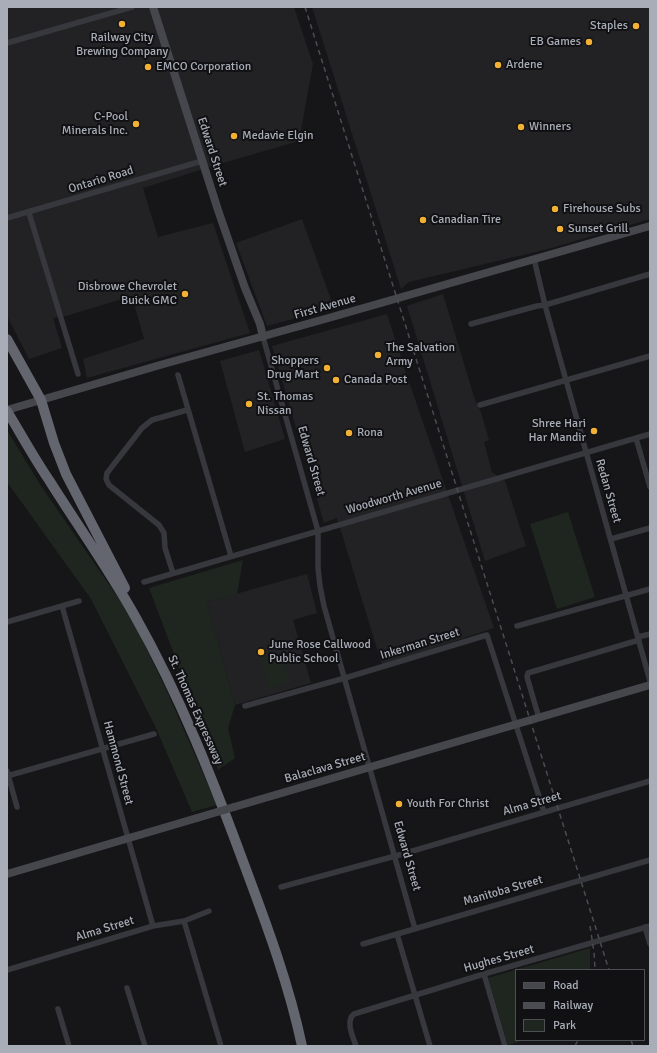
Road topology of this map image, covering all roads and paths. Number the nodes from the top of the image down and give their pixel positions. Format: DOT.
graph roads {
  1 [pos="132,7"];
  2 [pos="153,7"];
  3 [pos="7,43"];
  4 [pos="202,162"];
  5 [pos="29,213"];
  6 [pos="7,218"];
  7 [pos="650,226"];
  8 [pos="534,259"];
  9 [pos="650,274"];
  10 [pos="545,305"];
  11 [pos="471,324"];
  12 [pos="263,337"];
  13 [pos="7,339"];
  14 [pos="650,356"];
  15 [pos="78,374"];
  16 [pos="178,375"];
  17 [pos="566,380"];
  18 [pos="41,400"];
  19 [pos="480,405"];
  20 [pos="7,410"];
  21 [pos="187,410"];
  22 [pos="650,434"];
  23 [pos="636,438"];
  24 [pos="586,453"];
  25 [pos="650,487"];
  26 [pos="650,528"];
  27 [pos="318,531"];
  28 [pos="611,539"];
  29 [pos="231,556"];
  30 [pos="173,573"];
  31 [pos="144,582"];
  32 [pos="650,589"];
  33 [pos="626,596"];
  34 [pos="79,601"];
  35 [pos="62,606"];
  36 [pos="7,622"];
  37 [pos="517,626"];
  38 [pos="650,634"];
  39 [pos="638,639"];
  40 [pos="152,646"];
  41 [pos="345,678"];
  42 [pos="650,681"];
  43 [pos="650,685"];
  44 [pos="245,706"];
  45 [pos="539,718"];
  46 [pos="516,724"];
  47 [pos="154,734"];
  48 [pos="103,748"];
  49 [pos="370,767"];
  50 [pos="7,774"];
  51 [pos="650,781"];
  52 [pos="18,807"];
  53 [pos="544,812"];
  54 [pos="127,838"];
  55 [pos="394,856"];
  56 [pos="650,860"];
  57 [pos="7,874"];
  58 [pos="281,887"];
  59 [pos="209,911"];
  60 [pos="184,921"];
  61 [pos="153,926"];
  62 [pos="648,927"];
  63 [pos="415,929"];
  64 [pos="397,934"];
  65 [pos="363,944"];
  66 [pos="650,944"];
  67 [pos="7,970"];
  68 [pos="484,974"];
  69 [pos="127,988"];
  70 [pos="415,995"];
  71 [pos="58,1009"];
  72 [pos="69,1046"];
  73 [pos="145,1046"];
  74 [pos="221,1046"];
  75 [pos="302,1046"];
  76 [pos="356,1046"];
  77 [pos="430,1046"];
  78 [pos="505,1046"];
  1 -- 3 [label="street"];
  2 -- 4 [label="street, Edward Street"];
  4 -- 5 [label="street, Ontario Road"];
  4 -- 12 [label="street, Edward Street"];
  5 -- 6 [label="street, Ontario Road"];
  5 -- 15 [label="street"];
  7 -- 8 [label="street, First Avenue"];
  8 -- 10 [label="street, Redan Street"];
  8 -- 12 [label="street, First Avenue"];
  9 -- 10 [label="street"];
  10 -- 11 [label="street"];
  10 -- 17 [label="street, Redan Street"];
  12 -- 18 [label="street, First Avenue"];
  12 -- 27 [label="street, Edward Street"];
  13 -- 18 [label="highway"];
  14 -- 17 [label="street"];
  16 -- 21 [label="street"];
  17 -- 19 [label="street"];
  17 -- 24 [label="street, Redan Street"];
  18 -- 20 [label="street, First Avenue"];
  18 -- 40 [label="highway"];
  20 -- 40 [label="highway, St. Thomas Expressway"];
  21 -- 29 [label="street"];
  21 -- 30 [label="street"];
  22 -- 23 [label="street, Woodworth Avenue"];
  23 -- 24 [label="street, Woodworth Avenue"];
  23 -- 25 [label="street"];
  24 -- 27 [label="street, Woodworth Avenue"];
  24 -- 28 [label="street, Redan Street"];
  26 -- 28 [label="street"];
  27 -- 29 [label="street, Woodworth Avenue"];
  27 -- 41 [label="street, Edward Street"];
  28 -- 33 [label="street, Redan Street"];
  29 -- 30 [label="street, Woodworth Avenue"];
  30 -- 31 [label="street, Woodworth Avenue"];
  32 -- 33 [label="street"];
  33 -- 37 [label="street"];
  33 -- 39 [label="street, Redan Street"];
  34 -- 35 [label="street"];
  35 -- 36 [label="street"];
  35 -- 48 [label="street, Hammond Street"];
  38 -- 39 [label="street"];
  39 -- 42 [label="street, Redan Street"];
  39 -- 45 [label="street"];
  40 -- 75 [label="highway, St. Thomas Expressway"];
  41 -- 44 [label="street, Inkerman Street"];
  41 -- 46 [label="street, Inkerman Street"];
  41 -- 49 [label="street, Edward Street"];
  43 -- 45 [label="street, Balaclava Street"];
  45 -- 46 [label="street, Balaclava Street"];
  46 -- 49 [label="street, Balaclava Street"];
  46 -- 53 [label="street"];
  47 -- 48 [label="street"];
  48 -- 50 [label="street"];
  48 -- 54 [label="street, Hammond Street"];
  49 -- 54 [label="street, Balaclava Street, bridge"];
  49 -- 55 [label="street, Edward Street"];
  50 -- 52 [label="street"];
  51 -- 53 [label="street, Alma Street"];
  53 -- 55 [label="street, Alma Street"];
  54 -- 57 [label="street, Balaclava Street"];
  54 -- 61 [label="street, Hammond Street"];
  55 -- 58 [label="street, Alma Street"];
  55 -- 63 [label="street, Edward Street"];
  56 -- 63 [label="street, Manitoba Street"];
  59 -- 60 [label="street, Alma Street"];
  60 -- 61 [label="street, Alma Street"];
  60 -- 74 [label="street"];
  61 -- 67 [label="street, Alma Street"];
  62 -- 66 [label="street"];
  62 -- 68 [label="street, Hughes Street"];
  63 -- 64 [label="street, Manitoba Street"];
  64 -- 65 [label="street, Manitoba Street"];
  64 -- 70 [label="street"];
  68 -- 70 [label="street, Hughes Street"];
  68 -- 78 [label="street"];
  69 -- 73 [label="street"];
  70 -- 76 [label="street, Hughes Street"];
  70 -- 77 [label="street"];
  71 -- 72 [label="street"];
}
